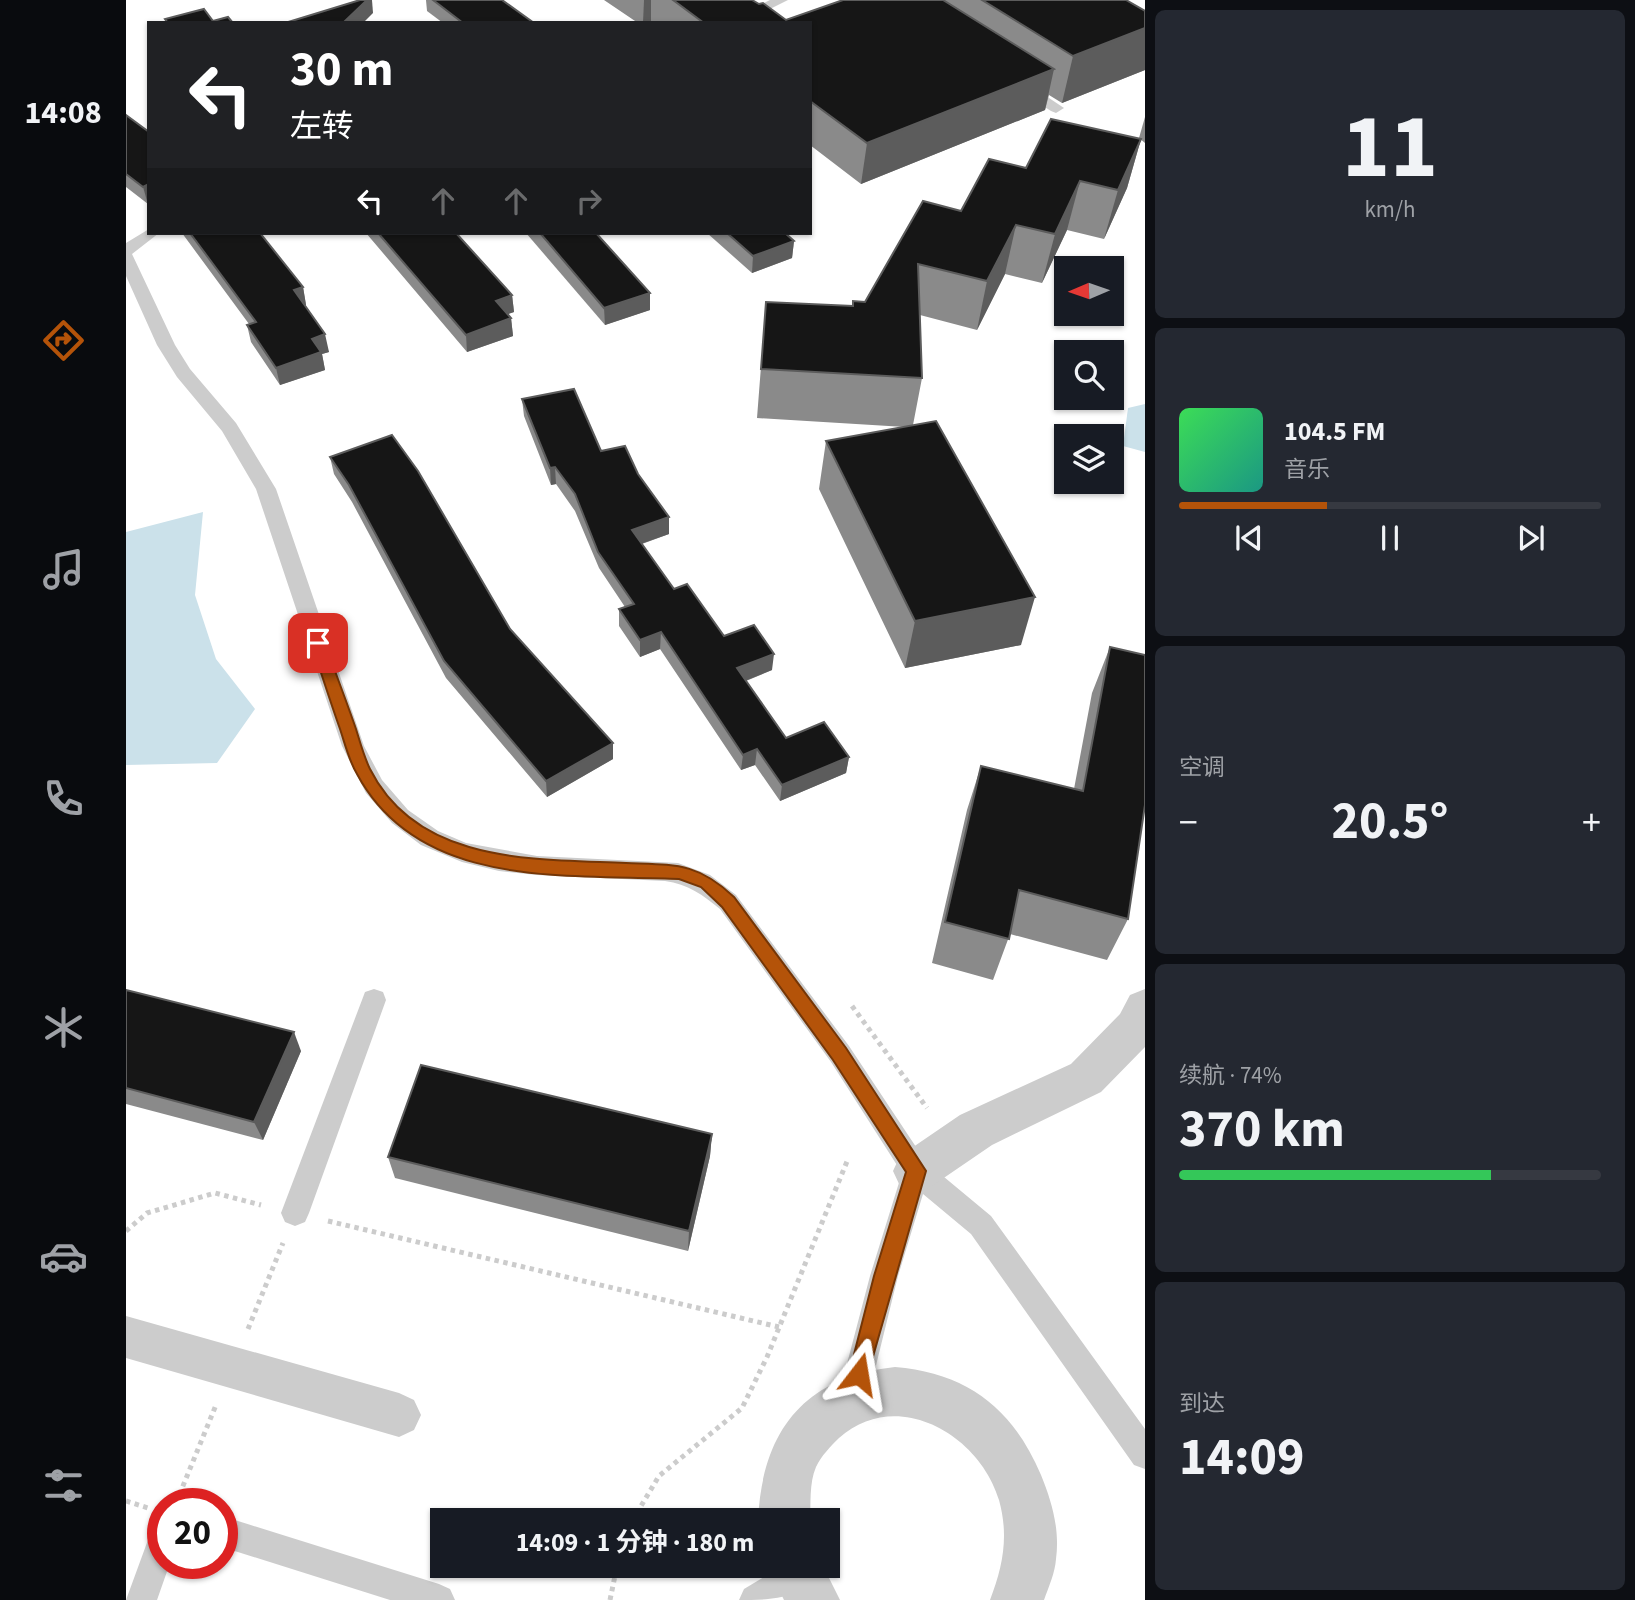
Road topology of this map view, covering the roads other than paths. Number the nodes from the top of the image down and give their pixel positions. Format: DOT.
graph roads {
  1 [pos="781,0"];
  2 [pos="734,21"];
  3 [pos="1010,79"];
  4 [pos="1056,108"];
  5 [pos="148,235"];
  6 [pos="126,251"];
  7 [pos="126,258"];
  8 [pos="374,1000"];
  9 [pos="1145,1008"];
  10 [pos="916,1171"];
  11 [pos="295,1213"];
  12 [pos="126,1336"];
  13 [pos="853,1398"];
  14 [pos="399,1415"];
  15 [pos="1145,1454"];
  16 [pos="784,1508"];
  17 [pos="238,1536"];
  18 [pos="149,1579"];
  19 [pos="141,1600"];
  20 [pos="439,1600"];
  21 [pos="1017,1600"];
  1 -- 2 [label="lane"];
  3 -- 4 [label="lane"];
  5 -- 6 [label="lane"];
  7 -- 10 [label="lane"];
  8 -- 11 [label="lane"];
  9 -- 10 [label="street"];
  10 -- 13 [label="lane"];
  10 -- 15 [label="lane"];
  12 -- 14 [label="street"];
  13 -- 16 [label="street"];
  13 -- 21 [label="street"];
  17 -- 20 [label="lane"];
  18 -- 19 [label="lane"];
}
